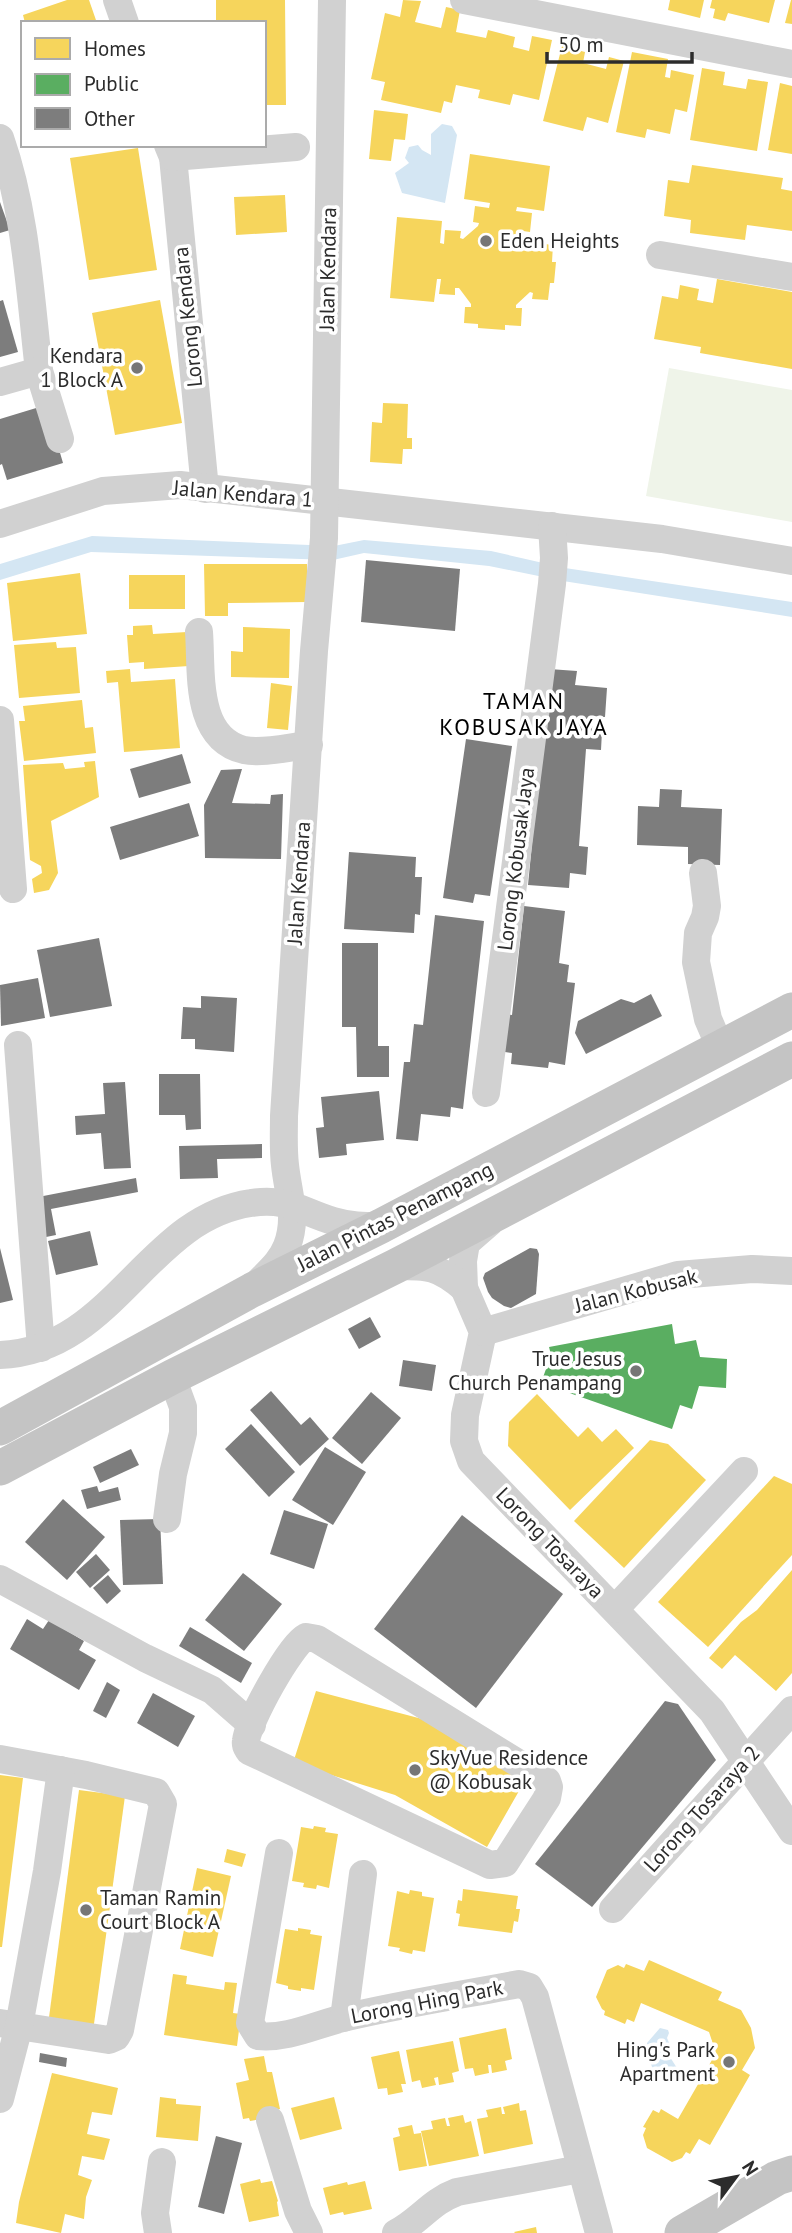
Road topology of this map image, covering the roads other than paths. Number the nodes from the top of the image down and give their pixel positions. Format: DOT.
graph roads {
  1 [pos="117,0"];
  2 [pos="332,0"];
  3 [pos="464,0"];
  4 [pos="124,21"];
  5 [pos="792,64"];
  6 [pos="0,138"];
  7 [pos="296,147"];
  8 [pos="171,151"];
  9 [pos="660,256"];
  10 [pos="792,277"];
  11 [pos="39,371"];
  12 [pos="0,382"];
  13 [pos="60,439"];
  14 [pos="205,489"];
  15 [pos="324,501"];
  16 [pos="0,524"];
  17 [pos="552,526"];
  18 [pos="792,561"];
  19 [pos="199,632"];
  20 [pos="0,720"];
  21 [pos="309,745"];
  22 [pos="703,873"];
  23 [pos="13,889"];
  24 [pos="792,1010"];
  25 [pos="18,1045"];
  26 [pos="720,1047"];
  27 [pos="792,1059"];
  28 [pos="486,1093"];
  29 [pos="293,1204"];
  30 [pos="505,1210"];
  31 [pos="381,1226"];
  32 [pos="396,1266"];
  33 [pos="792,1271"];
  34 [pos="464,1289"];
  35 [pos="252,1290"];
  36 [pos="483,1332"];
  37 [pos="41,1348"];
  38 [pos="0,1355"];
  39 [pos="172,1377"];
  40 [pos="0,1429"];
  41 [pos="0,1468"];
  42 [pos="744,1471"];
  43 [pos="167,1519"];
  44 [pos="0,1579"];
  45 [pos="615,1609"];
  46 [pos="212,1690"];
  47 [pos="264,1697"];
  48 [pos="792,1710"];
  49 [pos="252,1725"];
  50 [pos="0,1759"];
  51 [pos="746,1760"];
  52 [pos="61,1770"];
  53 [pos="792,1831"];
  54 [pos="279,1853"];
  55 [pos="363,1874"];
  56 [pos="613,1909"];
  57 [pos="344,2018"];
  58 [pos="10,2025"];
  59 [pos="0,2099"];
  60 [pos="270,2120"];
  61 [pos="162,2162"];
  62 [pos="580,2169"];
  63 [pos="792,2173"];
  64 [pos="158,2233"];
  65 [pos="309,2233"];
  66 [pos="396,2233"];
  67 [pos="598,2233"];
  68 [pos="682,2233"];
  1 -- 4 [label="street"];
  2 -- 15 [label="street, Jalan Kendara"];
  3 -- 5 [label="street"];
  6 -- 11 [label="street"];
  7 -- 8 [label="street"];
  8 -- 14 [label="street, Lorong Kendara"];
  9 -- 10 [label="street"];
  11 -- 12 [label="street"];
  11 -- 13 [label="street"];
  14 -- 15 [label="street, Jalan Kendara 1"];
  14 -- 16 [label="street, Jalan Kendara 1"];
  15 -- 17 [label="street, Jalan Kendara 1"];
  15 -- 21 [label="street, Jalan Kendara"];
  17 -- 18 [label="street, Jalan Kendara 1"];
  17 -- 28 [label="street, Lorong Kobusak Jaya"];
  19 -- 21 [label="street"];
  20 -- 23 [label="street"];
  21 -- 29 [label="street, Jalan Kendara"];
  22 -- 26 [label="street"];
  24 -- 26 [label="main road, Jalan Pintas Penampang"];
  25 -- 37 [label="street"];
  26 -- 31 [label="main road, Jalan Pintas Penampang"];
  27 -- 30 [label="main road, Jalan Pintas Penampang"];
  29 -- 31 [label="street"];
  29 -- 35 [label="street, Jalan Kendara"];
  29 -- 37 [label="street"];
  30 -- 32 [label="main road, Jalan Pintas Penampang"];
  30 -- 34 [label="street"];
  31 -- 35 [label="main road, Jalan Pintas Penampang"];
  32 -- 34 [label="street"];
  32 -- 39 [label="main road, Jalan Pintas Penampang"];
  33 -- 36 [label="street, Jalan Kobusak"];
  34 -- 36 [label="street"];
  35 -- 40 [label="main road, Jalan Pintas Penampang"];
  36 -- 45 [label="street, Lorong Tosaraya"];
  37 -- 38 [label="street"];
  39 -- 41 [label="main road, Jalan Pintas Penampang"];
  39 -- 43 [label="street"];
  42 -- 45 [label="street"];
  44 -- 46 [label="street"];
  45 -- 51 [label="street, Lorong Tosaraya"];
  46 -- 47 [label="street"];
  46 -- 49 [label="street"];
  47 -- 49 [label="street"];
  47 -- 49 [label="street"];
  48 -- 51 [label="street, Lorong Tosaraya 2"];
  50 -- 52 [label="street"];
  51 -- 53 [label="street, Lorong Tosaraya"];
  51 -- 56 [label="street, Lorong Tosaraya 2"];
  52 -- 58 [label="street"];
  52 -- 58 [label="street"];
  54 -- 57 [label="street, Lorong Hing Park"];
  55 -- 57 [label="street"];
  57 -- 62 [label="street, Lorong Hing Park"];
  58 -- 59 [label="street"];
  60 -- 65 [label="street"];
  61 -- 64 [label="street"];
  62 -- 66 [label="street"];
  62 -- 67 [label="street, Lorong Hing Park"];
  63 -- 68 [label="main road"];
}
